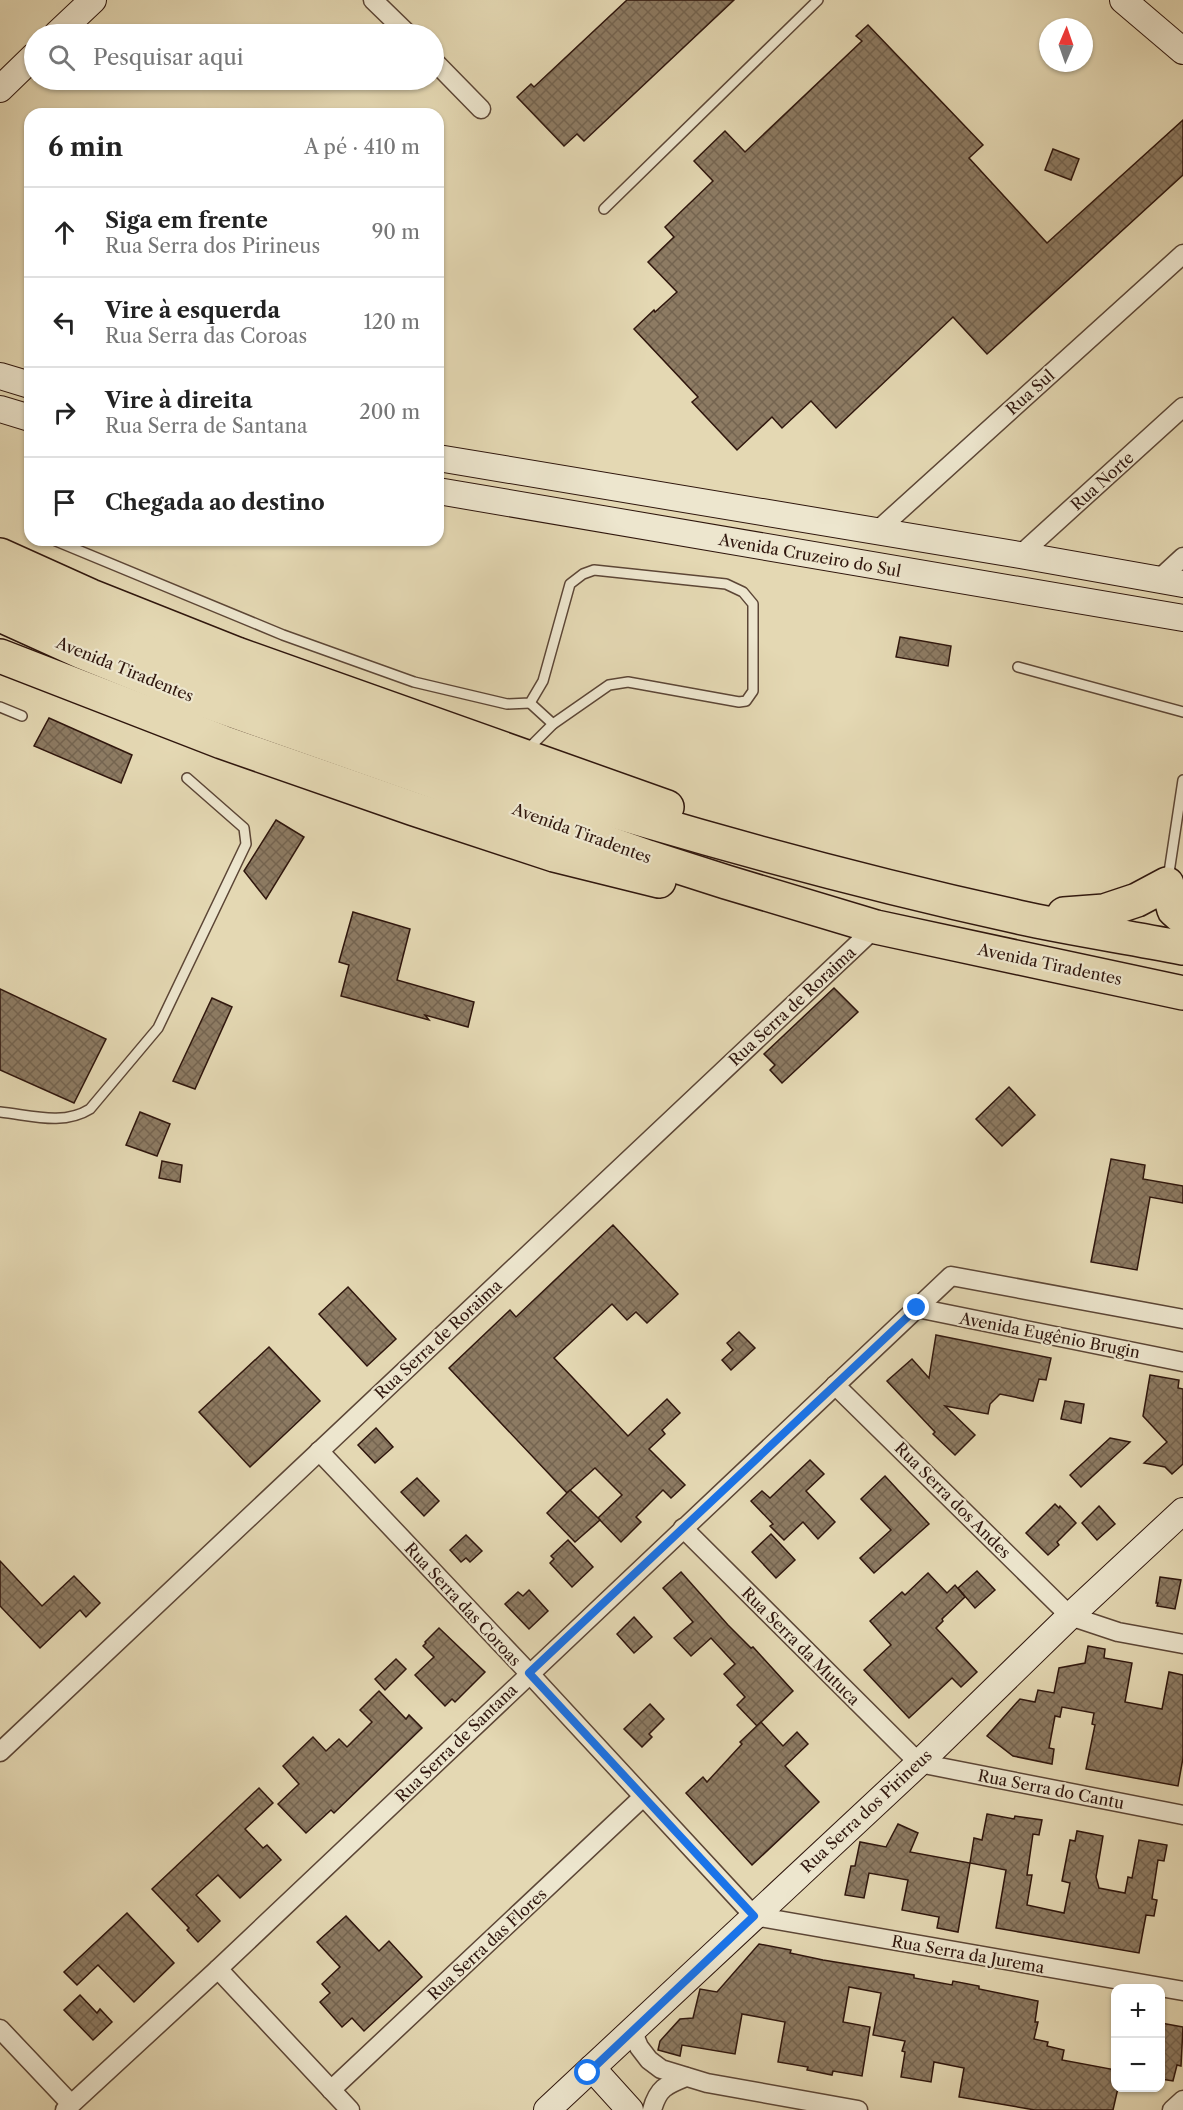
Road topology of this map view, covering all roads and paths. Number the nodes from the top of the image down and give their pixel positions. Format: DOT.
graph roads {
  1 [pos="93,0"];
  2 [pos="374,0"];
  3 [pos="818,0"];
  4 [pos="1123,0"];
  5 [pos="68,24"];
  6 [pos="398,24"];
  7 [pos="1183,51"];
  8 [pos="24,66"];
  9 [pos="444,71"];
  10 [pos="0,89"];
  11 [pos="481,109"];
  12 [pos="604,209"];
  13 [pos="1183,254"];
  14 [pos="0,376"];
  15 [pos="24,383"];
  16 [pos="1183,407"];
  17 [pos="0,410"];
  18 [pos="24,416"];
  19 [pos="444,459"];
  20 [pos="444,492"];
  21 [pos="877,531"];
  22 [pos="68,546"];
  23 [pos="0,555"];
  24 [pos="1020,555"];
  25 [pos="1183,556"];
  26 [pos="1158,580"];
  27 [pos="1183,584"];
  28 [pos="0,588"];
  29 [pos="0,615"];
  30 [pos="1183,618"];
  31 [pos="0,656"];
  32 [pos="1018,667"];
  33 [pos="530,703"];
  34 [pos="0,707"];
  35 [pos="1183,712"];
  36 [pos="22,716"];
  37 [pos="553,724"];
  38 [pos="522,755"];
  39 [pos="187,778"];
  40 [pos="1183,780"];
  41 [pos="801,865"];
  42 [pos="1167,884"];
  43 [pos="801,906"];
  44 [pos="1020,918"];
  45 [pos="1183,918"];
  46 [pos="876,927"];
  47 [pos="1183,948"];
  48 [pos="1183,993"];
  49 [pos="0,1112"];
  50 [pos="917,1308"];
  51 [pos="1183,1319"];
  52 [pos="1183,1362"];
  53 [pos="835,1385"];
  54 [pos="319,1451"];
  55 [pos="1183,1511"];
  56 [pos="683,1528"];
  57 [pos="1070,1616"];
  58 [pos="1183,1644"];
  59 [pos="529,1673"];
  60 [pos="0,1752"];
  61 [pos="919,1763"];
  62 [pos="643,1797"];
  63 [pos="1183,1815"];
  64 [pos="754,1916"];
  65 [pos="218,1968"];
  66 [pos="1183,1991"];
  67 [pos="0,2029"];
  68 [pos="632,2030"];
  69 [pos="592,2068"];
  70 [pos="686,2077"];
  71 [pos="331,2090"];
  72 [pos="1183,2100"];
  73 [pos="68,2107"];
  74 [pos="350,2110"];
  75 [pos="547,2110"];
  76 [pos="630,2110"];
  77 [pos="652,2110"];
  78 [pos="858,2110"];
  79 [pos="1172,2110"];
  1 -- 5 [label="street"];
  2 -- 6 [label="street"];
  3 -- 12 [label="lane"];
  4 -- 7 [label="street"];
  8 -- 10 [label="street"];
  9 -- 11 [label="street"];
  13 -- 21 [label="street, Rua Sul"];
  14 -- 15 [label="street"];
  16 -- 24 [label="street, Rua Norte"];
  17 -- 18 [label="street"];
  19 -- 21 [label="street, Avenida Cruzeiro do Sul"];
  20 -- 30 [label="street, Avenida Cruzeiro do Sul"];
  21 -- 24 [label="street, Avenida Cruzeiro do Sul"];
  22 -- 33 [label="lane"];
  23 -- 38 [label="highway"];
  24 -- 26 [label="street, Avenida Cruzeiro do Sul"];
  25 -- 26 [label="street"];
  26 -- 27 [label="street, Avenida Cruzeiro do Sul"];
  28 -- 41 [label="highway, Avenida Tiradentes"];
  29 -- 43 [label="highway, Avenida Tiradentes"];
  31 -- 43 [label="highway"];
  32 -- 35 [label="lane"];
  33 -- 37 [label="lane"];
  33 -- 37 [label="lane"];
  34 -- 36 [label="lane"];
  37 -- 38 [label="lane"];
  38 -- 41 [label="highway"];
  39 -- 49 [label="lane"];
  40 -- 42 [label="lane"];
  41 -- 44 [label="highway, Avenida Tiradentes"];
  42 -- 44 [label="highway"];
  42 -- 45 [label="highway"];
  43 -- 46 [label="highway, Avenida Tiradentes"];
  44 -- 47 [label="highway, Avenida Tiradentes"];
  46 -- 48 [label="highway, Avenida Tiradentes"];
  46 -- 54 [label="street, Rua Serra de Roraima"];
  50 -- 51 [label="street, Rua Serra de Santana"];
  50 -- 52 [label="street, Avenida Eugênio Brugin"];
  50 -- 53 [label="street, Rua Serra de Santana"];
  53 -- 56 [label="street, Rua Serra de Santana"];
  53 -- 57 [label="street, Rua Serra dos Andes"];
  54 -- 59 [label="street, Rua Serra das Coroas"];
  54 -- 60 [label="street, Rua Serra de Roraima"];
  55 -- 57 [label="street, Rua Serra dos Pirineus"];
  56 -- 59 [label="street, Rua Serra de Santana"];
  56 -- 61 [label="street, Rua Serra da Mutuca"];
  57 -- 58 [label="street"];
  57 -- 61 [label="street, Rua Serra dos Pirineus"];
  59 -- 62 [label="street, Rua Serra das Coroas"];
  59 -- 65 [label="street, Rua Serra de Santana"];
  61 -- 63 [label="street, Rua Serra do Cantu"];
  61 -- 64 [label="street, Rua Serra dos Pirineus"];
  62 -- 64 [label="street, Rua Serra das Coroas"];
  62 -- 71 [label="street, Rua Serra das Flores"];
  64 -- 66 [label="street, Rua Serra da Jurema"];
  64 -- 68 [label="street, Rua Serra dos Pirineus"];
  65 -- 71 [label="street"];
  65 -- 73 [label="street, Rua Serra de Santana"];
  67 -- 73 [label="street"];
  68 -- 69 [label="street, Rua Serra dos Pirineus"];
  68 -- 70 [label="street"];
  69 -- 75 [label="street, Rua Serra dos Pirineus"];
  69 -- 76 [label="street"];
  70 -- 77 [label="street"];
  70 -- 78 [label="street"];
  71 -- 74 [label="street"];
  72 -- 79 [label="street"];
}
